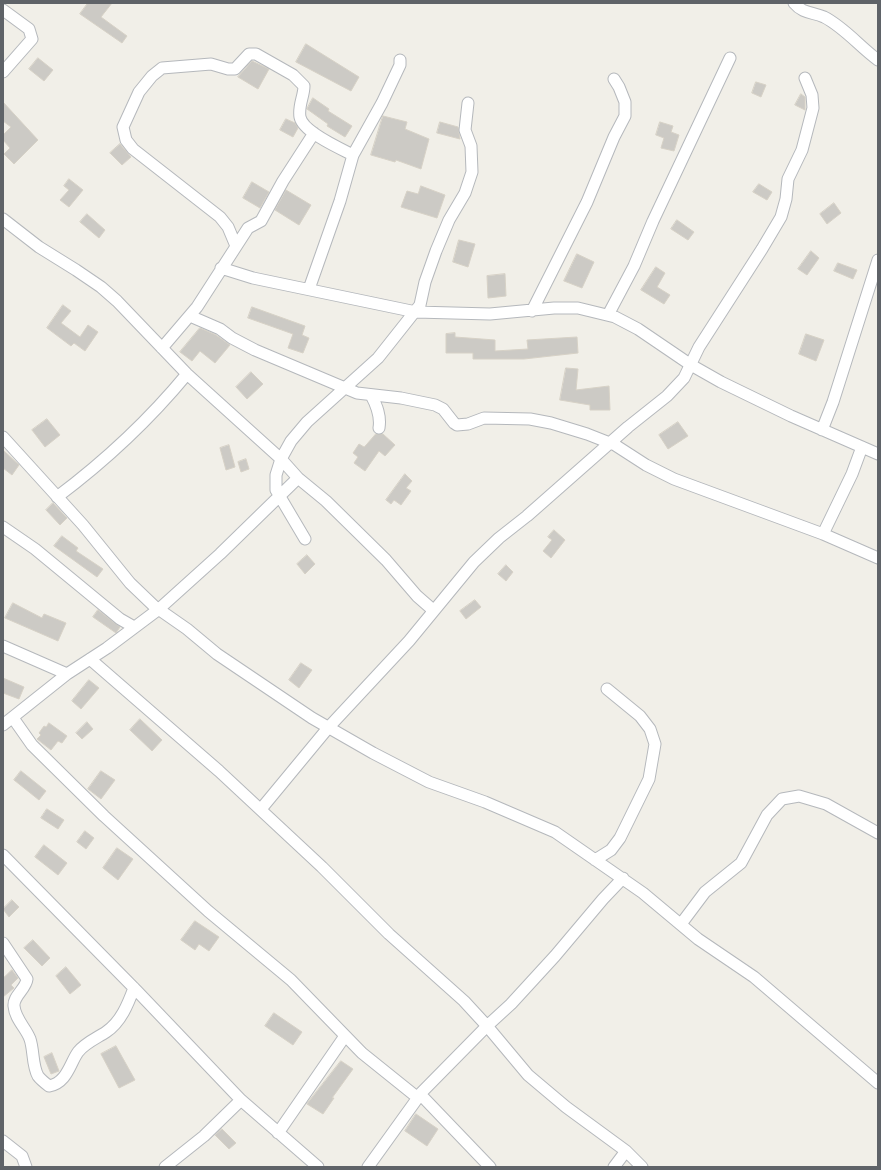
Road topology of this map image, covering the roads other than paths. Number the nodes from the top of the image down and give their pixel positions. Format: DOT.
graph roads {
  1 [pos="794,3"];
  2 [pos="3,10"];
  3 [pos="730,58"];
  4 [pos="400,60"];
  5 [pos="878,60"];
  6 [pos="3,72"];
  7 [pos="805,78"];
  8 [pos="614,80"];
  9 [pos="468,103"];
  10 [pos="314,133"];
  11 [pos="353,155"];
  12 [pos="3,219"];
  13 [pos="236,246"];
  14 [pos="878,260"];
  15 [pos="221,268"];
  16 [pos="309,290"];
  17 [pos="532,310"];
  18 [pos="416,312"];
  19 [pos="190,316"];
  20 [pos="608,316"];
  21 [pos="162,348"];
  22 [pos="691,365"];
  23 [pos="187,374"];
  24 [pos="346,388"];
  25 [pos="371,395"];
  26 [pos="379,428"];
  27 [pos="822,430"];
  28 [pos="3,436"];
  29 [pos="610,443"];
  30 [pos="862,447"];
  31 [pos="878,454"];
  32 [pos="281,459"];
  33 [pos="298,478"];
  34 [pos="279,496"];
  35 [pos="57,497"];
  36 [pos="3,527"];
  37 [pos="823,534"];
  38 [pos="304,539"];
  39 [pos="878,558"];
  40 [pos="159,609"];
  41 [pos="433,610"];
  42 [pos="134,627"];
  43 [pos="3,646"];
  44 [pos="90,659"];
  45 [pos="67,674"];
  46 [pos="607,689"];
  47 [pos="13,718"];
  48 [pos="3,725"];
  49 [pos="328,728"];
  50 [pos="260,810"];
  51 [pos="878,833"];
  52 [pos="3,855"];
  53 [pos="595,860"];
  54 [pos="623,878"];
  55 [pos="681,924"];
  56 [pos="3,942"];
  57 [pos="134,988"];
  58 [pos="487,1026"];
  59 [pos="345,1036"];
  60 [pos="878,1083"];
  61 [pos="419,1096"];
  62 [pos="241,1100"];
  63 [pos="278,1132"];
  64 [pos="3,1141"];
  65 [pos="626,1151"];
  66 [pos="26,1167"];
  67 [pos="166,1167"];
  68 [pos="318,1167"];
  69 [pos="368,1167"];
  70 [pos="490,1167"];
  71 [pos="614,1167"];
  72 [pos="642,1167"];
  1 -- 5 [label="street"];
  2 -- 6 [label="street"];
  3 -- 20 [label="street"];
  4 -- 11 [label="street"];
  7 -- 22 [label="street"];
  8 -- 17 [label="street"];
  9 -- 18 [label="street"];
  10 -- 11 [label="street"];
  10 -- 13 [label="street"];
  10 -- 13 [label="street"];
  11 -- 16 [label="street"];
  12 -- 21 [label="street"];
  13 -- 15 [label="street"];
  14 -- 27 [label="street"];
  15 -- 16 [label="street"];
  15 -- 19 [label="street"];
  16 -- 18 [label="street"];
  17 -- 18 [label="street"];
  17 -- 20 [label="street"];
  18 -- 24 [label="street"];
  19 -- 21 [label="street"];
  19 -- 24 [label="street"];
  20 -- 22 [label="street"];
  21 -- 23 [label="street"];
  22 -- 27 [label="street"];
  22 -- 29 [label="street"];
  23 -- 32 [label="street"];
  23 -- 35 [label="street"];
  24 -- 25 [label="street"];
  24 -- 32 [label="street"];
  25 -- 26 [label="street"];
  25 -- 29 [label="street"];
  27 -- 30 [label="street"];
  28 -- 35 [label="street"];
  29 -- 37 [label="street"];
  29 -- 41 [label="street"];
  30 -- 31 [label="street"];
  30 -- 37 [label="street"];
  32 -- 33 [label="street"];
  32 -- 34 [label="street"];
  33 -- 34 [label="street"];
  33 -- 41 [label="street"];
  34 -- 38 [label="street"];
  34 -- 40 [label="street"];
  35 -- 40 [label="street"];
  36 -- 42 [label="street"];
  37 -- 39 [label="street"];
  40 -- 42 [label="street"];
  40 -- 49 [label="street"];
  41 -- 49 [label="street"];
  42 -- 44 [label="street"];
  43 -- 45 [label="street"];
  44 -- 45 [label="street"];
  44 -- 50 [label="street"];
  45 -- 47 [label="street"];
  46 -- 53 [label="street"];
  47 -- 48 [label="street"];
  47 -- 59 [label="street"];
  49 -- 50 [label="street"];
  49 -- 53 [label="street"];
  50 -- 58 [label="street"];
  51 -- 55 [label="street"];
  52 -- 57 [label="street"];
  53 -- 54 [label="street"];
  54 -- 55 [label="street"];
  54 -- 58 [label="street"];
  55 -- 60 [label="street"];
  56 -- 57 [label="street"];
  57 -- 62 [label="street"];
  58 -- 61 [label="street"];
  58 -- 65 [label="street"];
  59 -- 61 [label="street"];
  59 -- 63 [label="street"];
  61 -- 69 [label="street"];
  61 -- 70 [label="street"];
  62 -- 63 [label="street"];
  62 -- 67 [label="street"];
  63 -- 68 [label="street"];
  64 -- 66 [label="street"];
  65 -- 71 [label="street"];
  65 -- 72 [label="street"];
}
